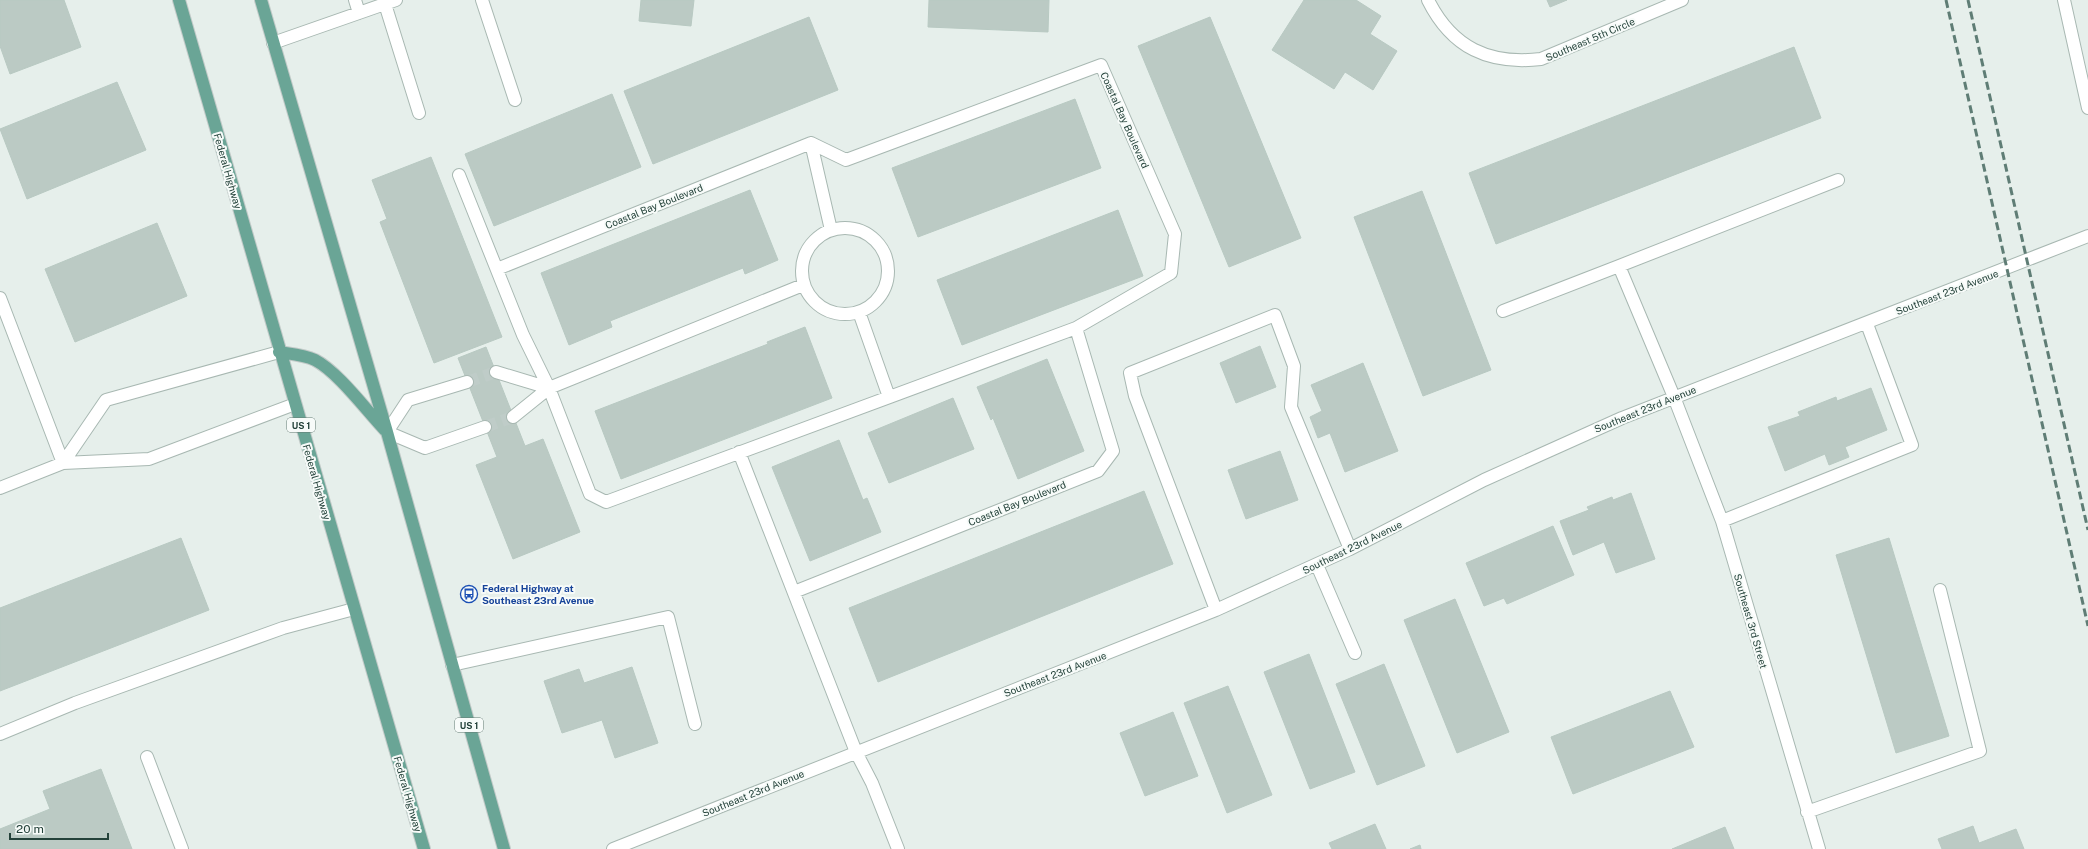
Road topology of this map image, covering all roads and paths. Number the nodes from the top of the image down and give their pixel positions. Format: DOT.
graph roads {
  1 [pos="179,0"];
  2 [pos="261,0"];
  3 [pos="355,0"];
  4 [pos="482,0"];
  5 [pos="1428,0"];
  6 [pos="1682,0"];
  7 [pos="2064,0"];
  8 [pos="390,2"];
  9 [pos="359,13"];
  10 [pos="273,43"];
  11 [pos="515,100"];
  12 [pos="2088,108"];
  13 [pos="419,113"];
  14 [pos="811,143"];
  15 [pos="459,176"];
  16 [pos="1838,180"];
  17 [pos="830,230"];
  18 [pos="2088,236"];
  19 [pos="1619,266"];
  20 [pos="497,269"];
  21 [pos="803,285"];
  22 [pos="0,298"];
  23 [pos="1503,311"];
  24 [pos="859,312"];
  25 [pos="1867,324"];
  26 [pos="1076,328"];
  27 [pos="279,352"];
  28 [pos="496,372"];
  29 [pos="467,382"];
  30 [pos="549,388"];
  31 [pos="1674,397"];
  32 [pos="889,398"];
  33 [pos="295,404"];
  34 [pos="514,417"];
  35 [pos="485,427"];
  36 [pos="387,432"];
  37 [pos="739,452"];
  38 [pos="63,463"];
  39 [pos="0,488"];
  40 [pos="1722,521"];
  41 [pos="1350,549"];
  42 [pos="1317,565"];
  43 [pos="1940,590"];
  44 [pos="794,592"];
  45 [pos="354,609"];
  46 [pos="1216,610"];
  47 [pos="1356,653"];
  48 [pos="452,665"];
  49 [pos="695,724"];
  50 [pos="0,734"];
  51 [pos="856,752"];
  52 [pos="147,757"];
  53 [pos="1807,812"];
  54 [pos="182,849"];
  55 [pos="424,849"];
  56 [pos="504,849"];
  57 [pos="613,849"];
  58 [pos="898,849"];
  59 [pos="1818,849"];
  1 -- 27 [label="main road, Federal Highway / US 1"];
  2 -- 10 [label="main road, US 1"];
  3 -- 9 [label="street"];
  4 -- 11 [label="street"];
  5 -- 6 [label="street, Southeast 5th Circle"];
  7 -- 12 [label="street"];
  8 -- 9 [label="street"];
  8 -- 13 [label="street"];
  9 -- 10 [label="street"];
  10 -- 36 [label="main road, US 1"];
  14 -- 17 [label="street"];
  14 -- 20 [label="street, Coastal Bay Boulevard"];
  14 -- 26 [label="street, Coastal Bay Boulevard"];
  15 -- 20 [label="street, Coastal Bay Boulevard"];
  16 -- 19 [label="street"];
  17 -- 21 [label="street"];
  17 -- 24 [label="street"];
  18 -- 25 [label="street, Southeast 23rd Avenue"];
  19 -- 23 [label="street"];
  19 -- 31 [label="street, Southeast 3rd Street"];
  20 -- 30 [label="street, Coastal Bay Boulevard"];
  21 -- 24 [label="street"];
  21 -- 30 [label="street"];
  22 -- 38 [label="street"];
  24 -- 32 [label="street"];
  25 -- 31 [label="street, Southeast 23rd Avenue"];
  25 -- 40 [label="street"];
  26 -- 32 [label="street, Coastal Bay Boulevard"];
  26 -- 44 [label="street, Coastal Bay Boulevard"];
  27 -- 33 [label="main road, Federal Highway / US 1"];
  27 -- 36 [label="main road"];
  27 -- 38 [label="street"];
  28 -- 30 [label="street"];
  29 -- 36 [label="street"];
  30 -- 34 [label="street"];
  30 -- 37 [label="street, Coastal Bay Boulevard"];
  31 -- 40 [label="street, Southeast 3rd Street"];
  31 -- 41 [label="street, Southeast 23rd Avenue"];
  32 -- 37 [label="street, Coastal Bay Boulevard"];
  33 -- 38 [label="street"];
  33 -- 45 [label="main road, Federal Highway / US 1"];
  35 -- 36 [label="street"];
  36 -- 48 [label="main road, US 1"];
  37 -- 44 [label="street"];
  38 -- 39 [label="street"];
  40 -- 53 [label="street, Southeast 3rd Street"];
  41 -- 42 [label="street, Southeast 23rd Avenue"];
  41 -- 46 [label="street"];
  42 -- 46 [label="street, Southeast 23rd Avenue"];
  42 -- 47 [label="street"];
  43 -- 53 [label="street"];
  44 -- 51 [label="street"];
  45 -- 50 [label="street"];
  45 -- 55 [label="main road, Federal Highway / US 1"];
  46 -- 51 [label="street, Southeast 23rd Avenue"];
  48 -- 49 [label="street"];
  48 -- 56 [label="main road, US 1"];
  51 -- 57 [label="street, Southeast 23rd Avenue"];
  51 -- 58 [label="street"];
  52 -- 54 [label="street"];
  53 -- 59 [label="street, Southeast 3rd Street"];
}
